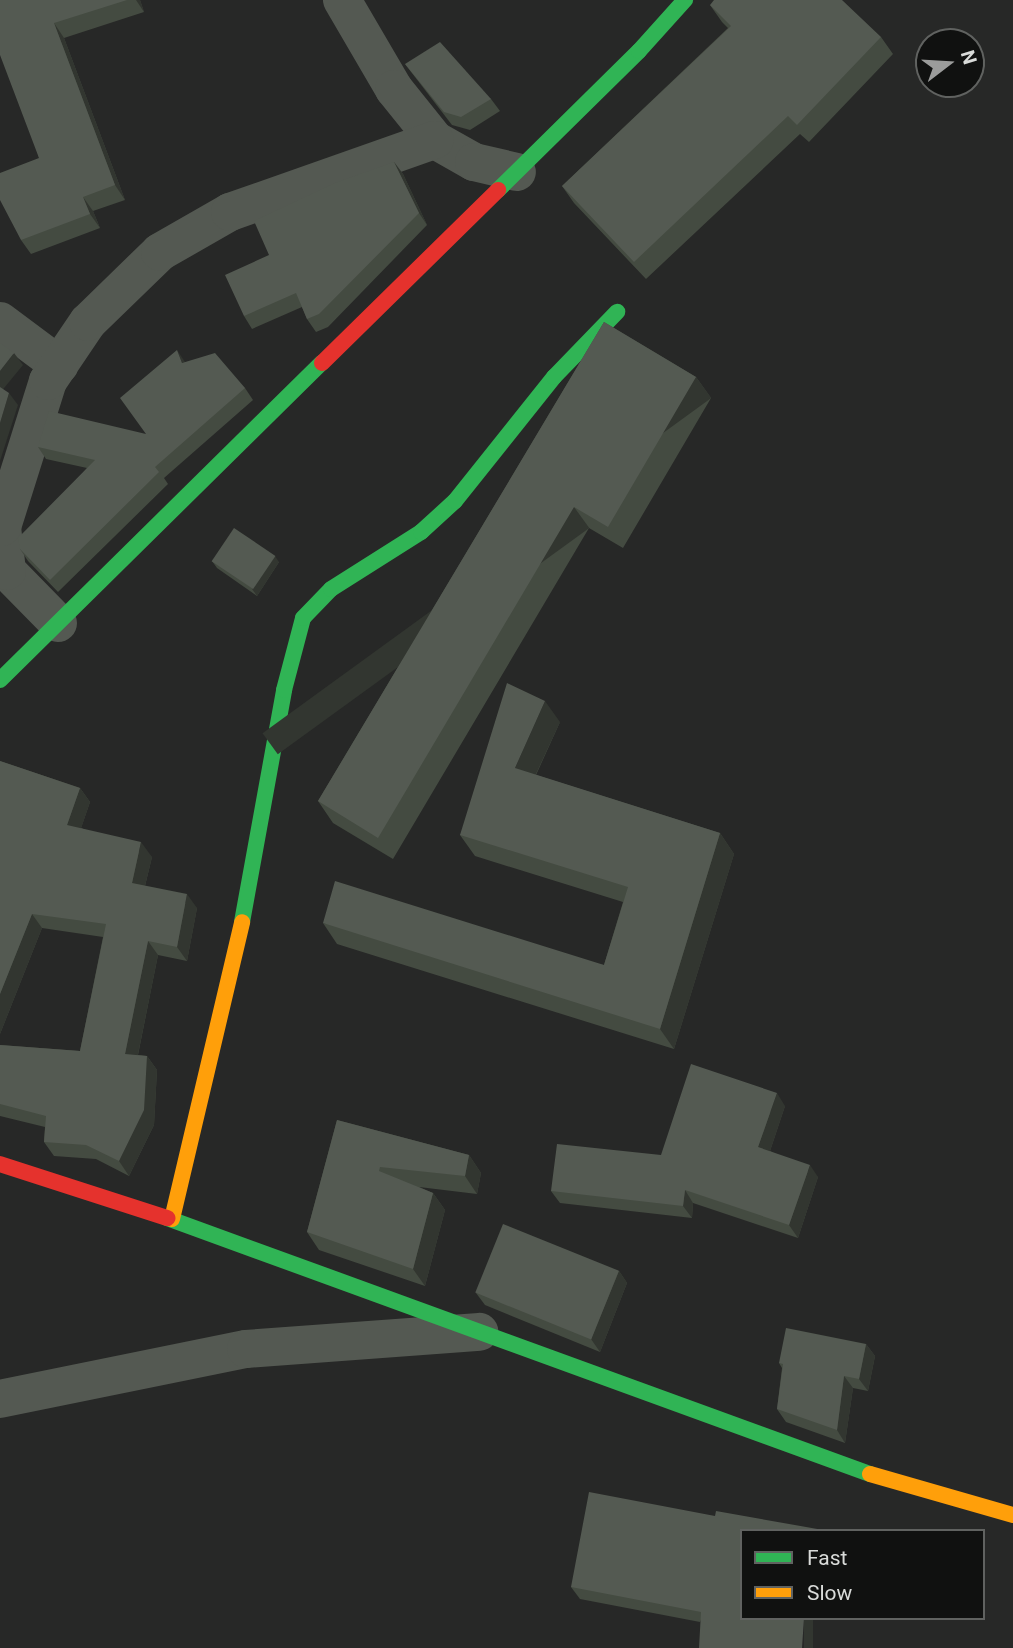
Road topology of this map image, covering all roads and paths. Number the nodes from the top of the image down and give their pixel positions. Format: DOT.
graph roads {
  1 [pos="342,0"];
  2 [pos="685,0"];
  3 [pos="435,140"];
  4 [pos="517,172"];
  5 [pos="617,312"];
  6 [pos="0,321"];
  7 [pos="59,365"];
  8 [pos="58,623"];
  9 [pos="0,680"];
  10 [pos="0,1164"];
  11 [pos="172,1219"];
  12 [pos="479,1332"];
  13 [pos="0,1399"];
  14 [pos="1013,1515"];
  1 -- 3 [label="street"];
  2 -- 4 [label="street"];
  3 -- 4 [label="street"];
  3 -- 7 [label="street"];
  4 -- 8 [label="street"];
  5 -- 11 [label="street"];
  6 -- 7 [label="street"];
  7 -- 8 [label="street"];
  8 -- 9 [label="street"];
  10 -- 11 [label="street"];
  11 -- 12 [label="street"];
  12 -- 13 [label="street"];
  12 -- 14 [label="street"];
}
